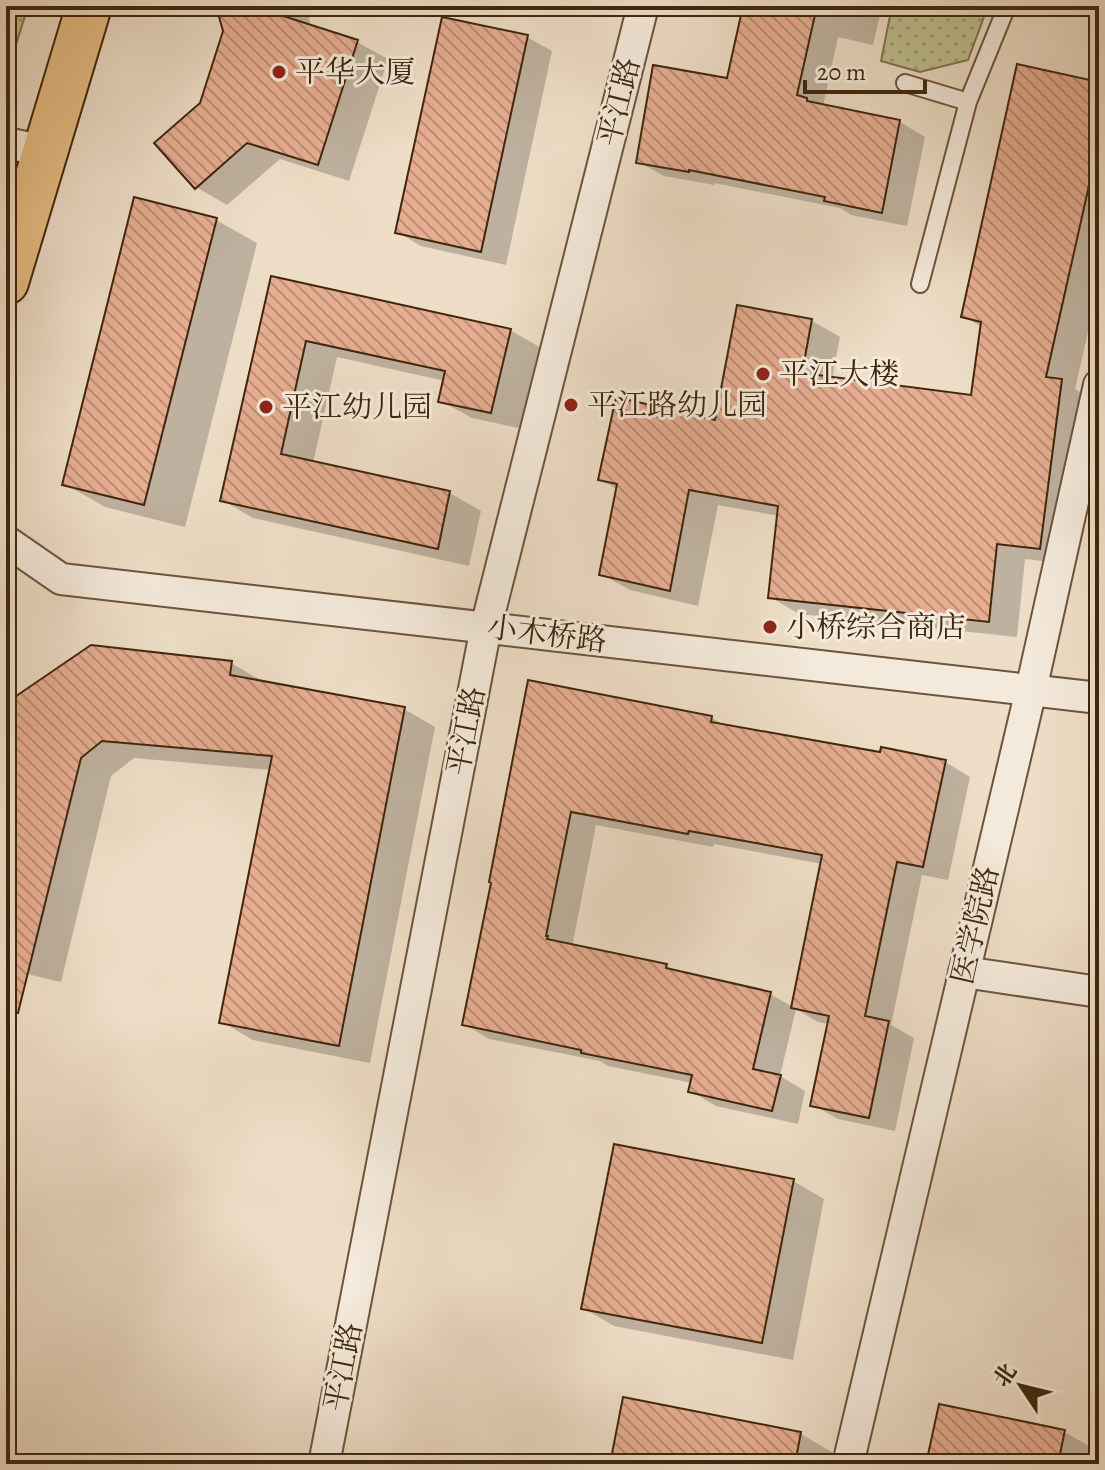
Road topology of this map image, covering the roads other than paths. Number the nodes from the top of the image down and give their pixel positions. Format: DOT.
graph roads {
  1 [pos="89,6"];
  2 [pos="643,6"];
  3 [pos="1007,6"];
  4 [pos="905,83"];
  5 [pos="968,102"];
  6 [pos="25,147"];
  7 [pos="6,282"];
  8 [pos="920,284"];
  9 [pos="1099,385"];
  10 [pos="6,541"];
  11 [pos="486,627"];
  12 [pos="1031,690"];
  13 [pos="1099,698"];
  14 [pos="964,972"];
  15 [pos="1099,992"];
  16 [pos="324,1464"];
  17 [pos="848,1464"];
  1 -- 6 [label="main road"];
  2 -- 11 [label="street, 平江路"];
  3 -- 5 [label="lane"];
  4 -- 5 [label="lane"];
  5 -- 8 [label="lane"];
  6 -- 7 [label="main road"];
  9 -- 12 [label="street, 医学院路"];
  10 -- 11 [label="street, 小木桥路"];
  11 -- 12 [label="street, 小木桥路"];
  11 -- 16 [label="street, 平江路"];
  12 -- 13 [label="street, 小木桥路"];
  12 -- 14 [label="street, 医学院路"];
  14 -- 15 [label="street"];
  14 -- 17 [label="street, 医学院路"];
}
